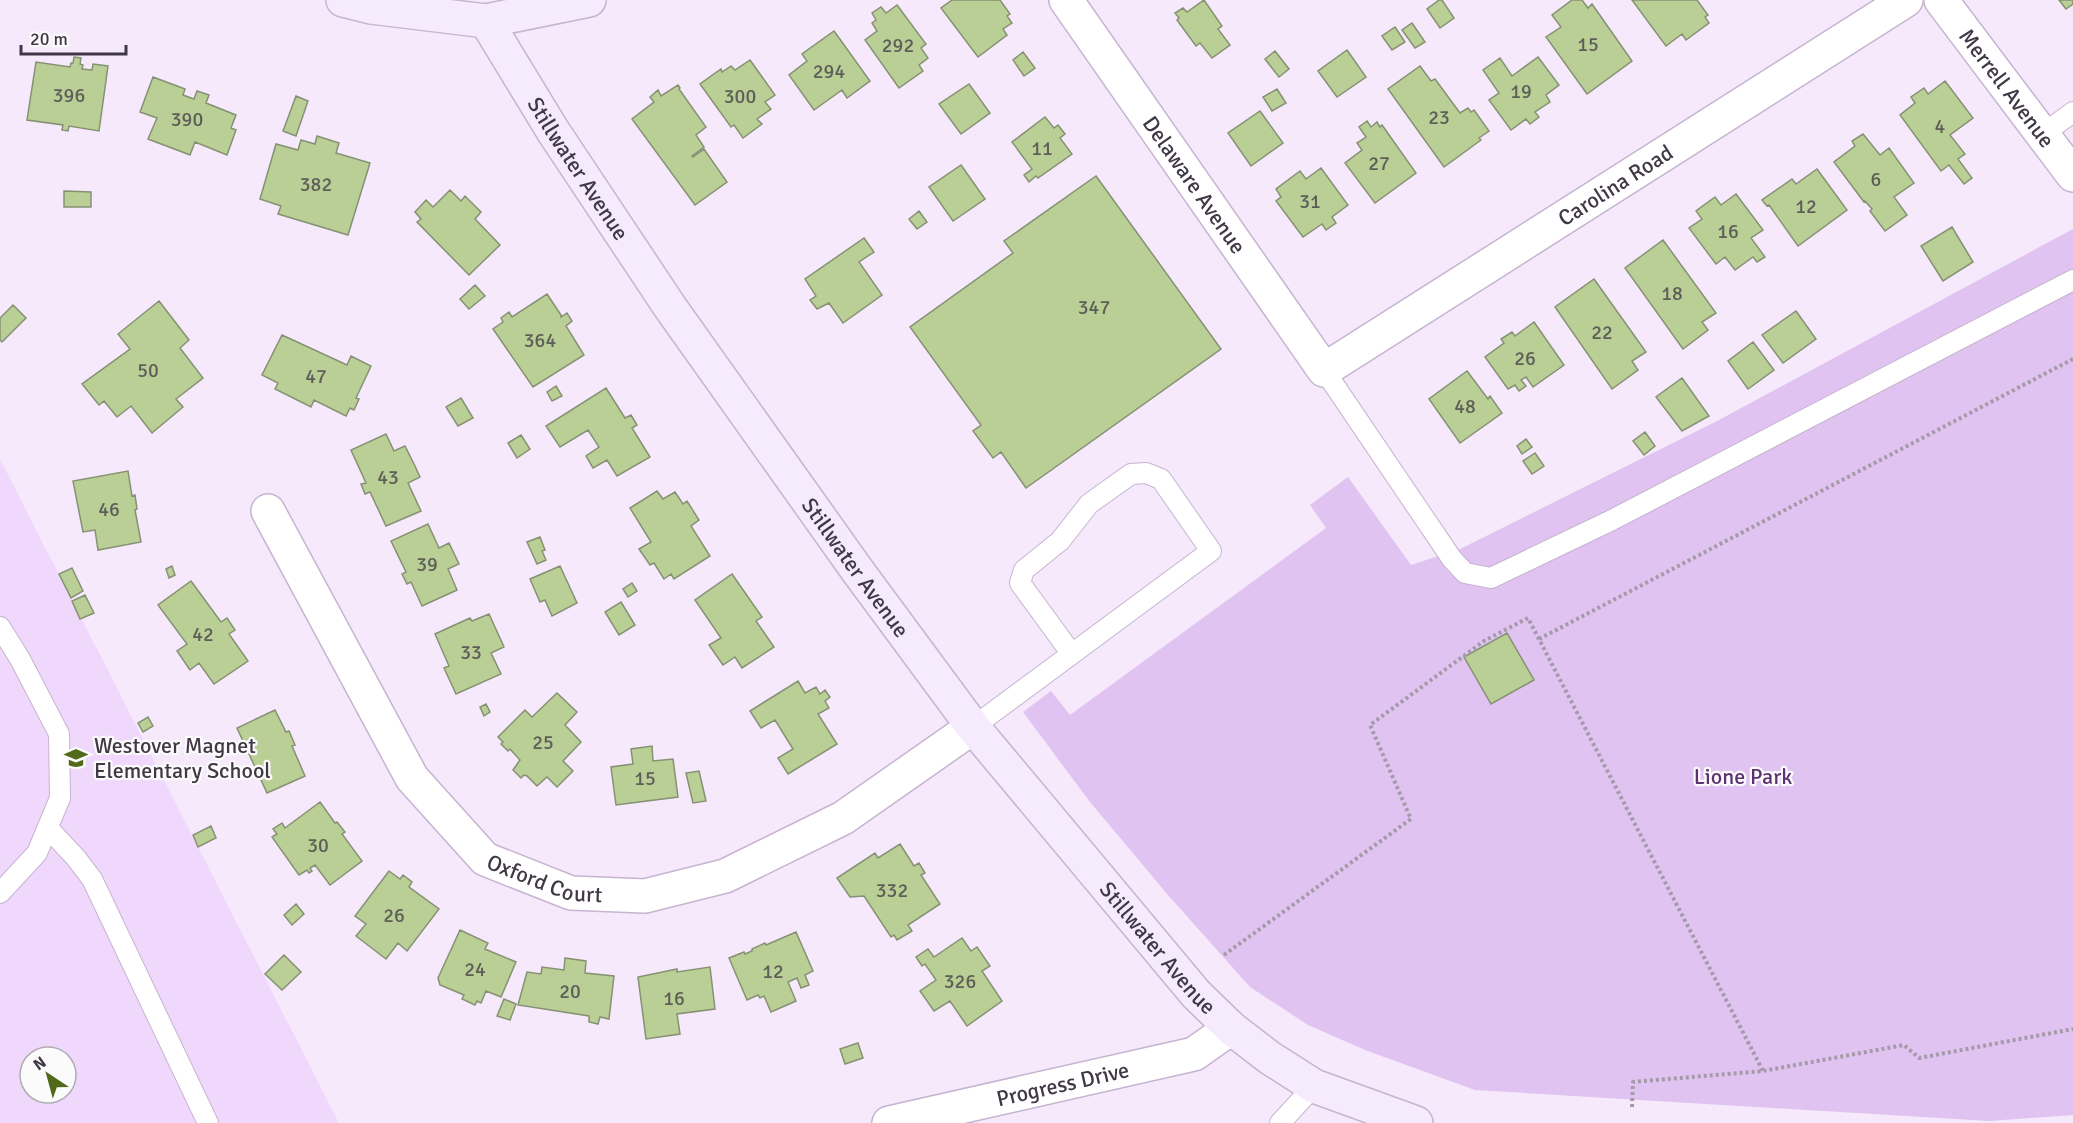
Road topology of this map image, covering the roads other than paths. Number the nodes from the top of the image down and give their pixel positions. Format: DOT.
graph roads {
  1 [pos="343,0"];
  2 [pos="589,0"];
  3 [pos="1066,0"];
  4 [pos="1906,0"];
  5 [pos="1941,0"];
  6 [pos="486,21"];
  7 [pos="2073,112"];
  8 [pos="2043,134"];
  9 [pos="2073,175"];
  10 [pos="2073,280"];
  11 [pos="1324,370"];
  12 [pos="268,511"];
  13 [pos="0,627"];
  14 [pos="1071,653"];
  15 [pos="973,727"];
  16 [pos="48,828"];
  17 [pos="0,892"];
  18 [pos="1232,1028"];
  19 [pos="1314,1086"];
  20 [pos="208,1123"];
  21 [pos="889,1123"];
  22 [pos="1280,1123"];
  23 [pos="1416,1123"];
  1 -- 6 [label="main road"];
  2 -- 6 [label="main road"];
  3 -- 11 [label="street, Delaware Avenue"];
  4 -- 11 [label="street, Carolina Road"];
  5 -- 8 [label="street, Merrell Avenue"];
  6 -- 15 [label="main road, Stillwater Avenue"];
  7 -- 8 [label="lane"];
  8 -- 9 [label="street, Merrell Avenue"];
  10 -- 11 [label="lane"];
  12 -- 15 [label="street, Oxford Court"];
  13 -- 16 [label="lane"];
  14 -- 14 [label="lane"];
  14 -- 15 [label="lane"];
  15 -- 18 [label="main road, Stillwater Avenue"];
  16 -- 17 [label="lane"];
  16 -- 20 [label="lane"];
  18 -- 19 [label="main road, Stillwater Avenue"];
  18 -- 21 [label="street, Progress Drive"];
  19 -- 22 [label="lane"];
  19 -- 23 [label="main road, Stillwater Avenue"];
}
